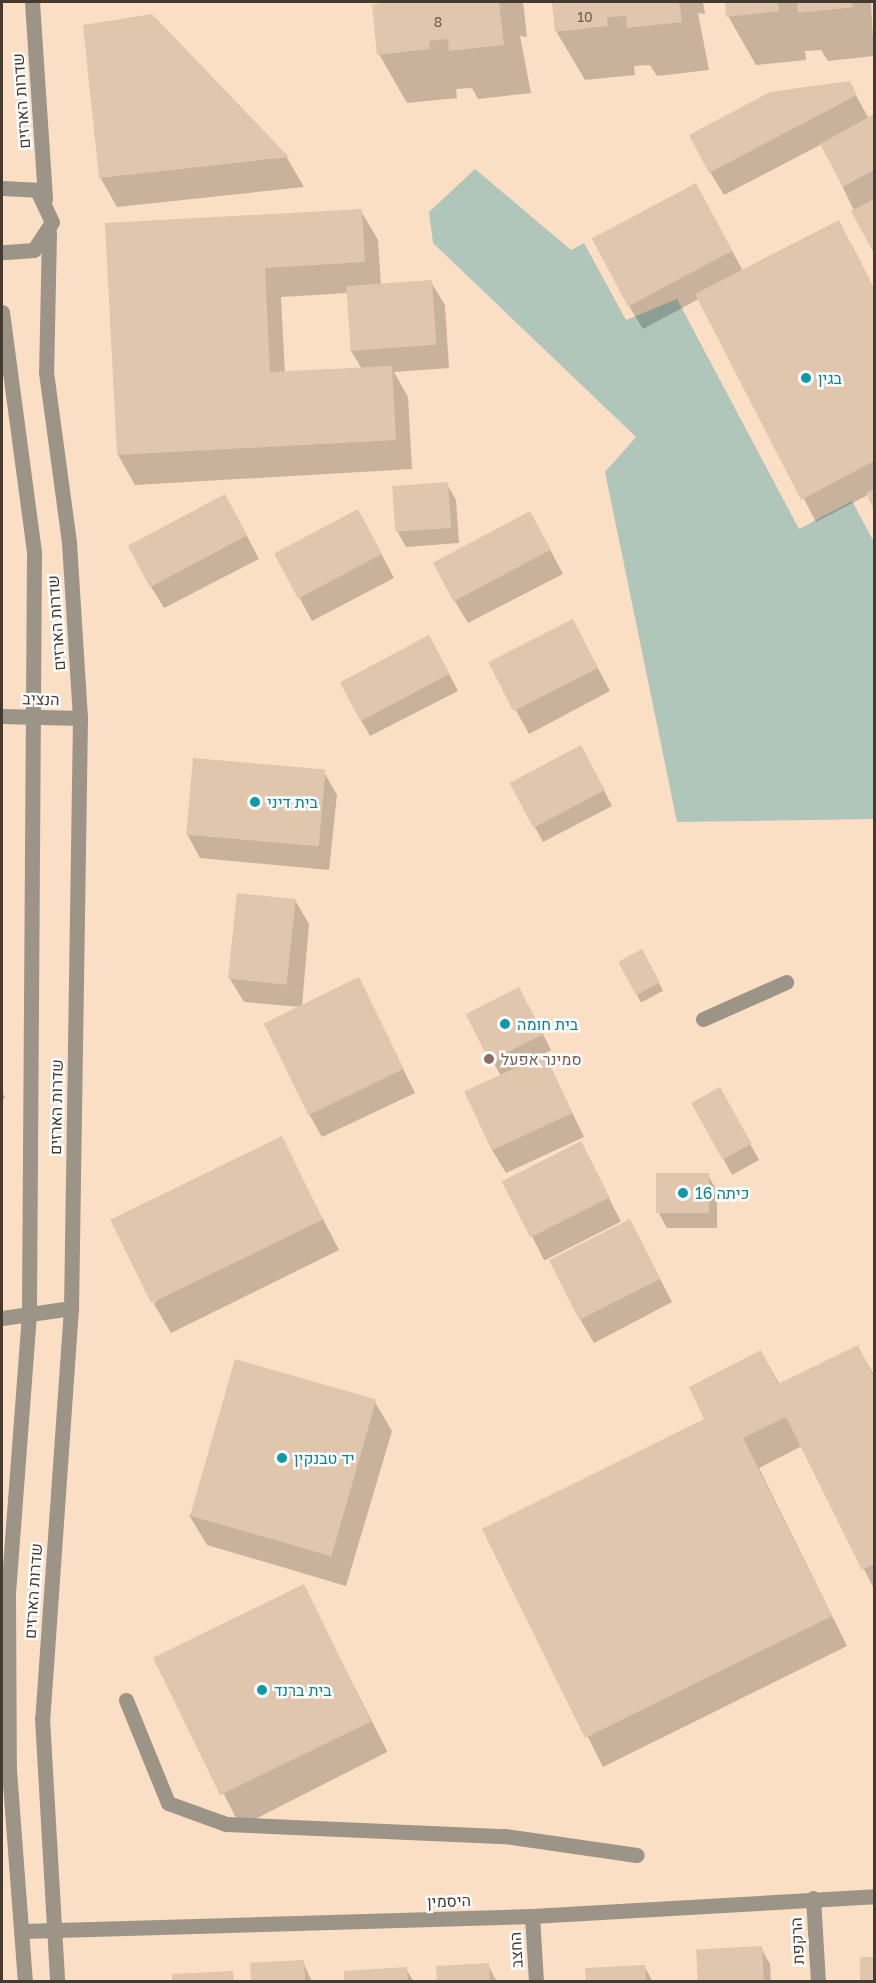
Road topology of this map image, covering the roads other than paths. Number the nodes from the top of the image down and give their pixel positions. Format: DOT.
graph roads {
  1 [pos="32,2"];
  2 [pos="2,188"];
  3 [pos="45,199"];
  4 [pos="49,233"];
  5 [pos="2,252"];
  6 [pos="2,312"];
  7 [pos="2,716"];
  8 [pos="36,718"];
  9 [pos="80,718"];
  10 [pos="786,982"];
  11 [pos="703,1019"];
  12 [pos="71,1308"];
  13 [pos="29,1314"];
  14 [pos="2,1318"];
  15 [pos="126,1700"];
  16 [pos="637,1855"];
  17 [pos="874,1896"];
  18 [pos="813,1898"];
  19 [pos="532,1916"];
  20 [pos="23,1931"];
  21 [pos="52,1931"];
  22 [pos="25,1982"];
  23 [pos="57,1982"];
  24 [pos="536,1982"];
  25 [pos="818,1982"];
  1 -- 3 [label="street, שדרות הארזים"];
  2 -- 3 [label="street"];
  3 -- 4 [label="street, שדרות הארזים"];
  4 -- 5 [label="street"];
  4 -- 9 [label="street, שדרות הארזים"];
  6 -- 8 [label="street, שדרות הארזים"];
  7 -- 8 [label="street, הנציב"];
  8 -- 9 [label="street, הנציב"];
  8 -- 13 [label="street, שדרות הארזים"];
  9 -- 12 [label="street, שדרות הארזים"];
  10 -- 11 [label="street"];
  12 -- 13 [label="street"];
  12 -- 21 [label="street, שדרות הארזים"];
  13 -- 14 [label="street"];
  13 -- 20 [label="street, שדרות הארזים"];
  15 -- 16 [label="street"];
  17 -- 18 [label="street, היסמין"];
  18 -- 19 [label="street, היסמין"];
  18 -- 25 [label="street, הרקפת"];
  19 -- 21 [label="street, היסמין"];
  19 -- 24 [label="street, החצב"];
  20 -- 21 [label="street, היסמין"];
  20 -- 22 [label="street, שדרות הארזים"];
  21 -- 23 [label="street, שדרות הארזים"];
}
